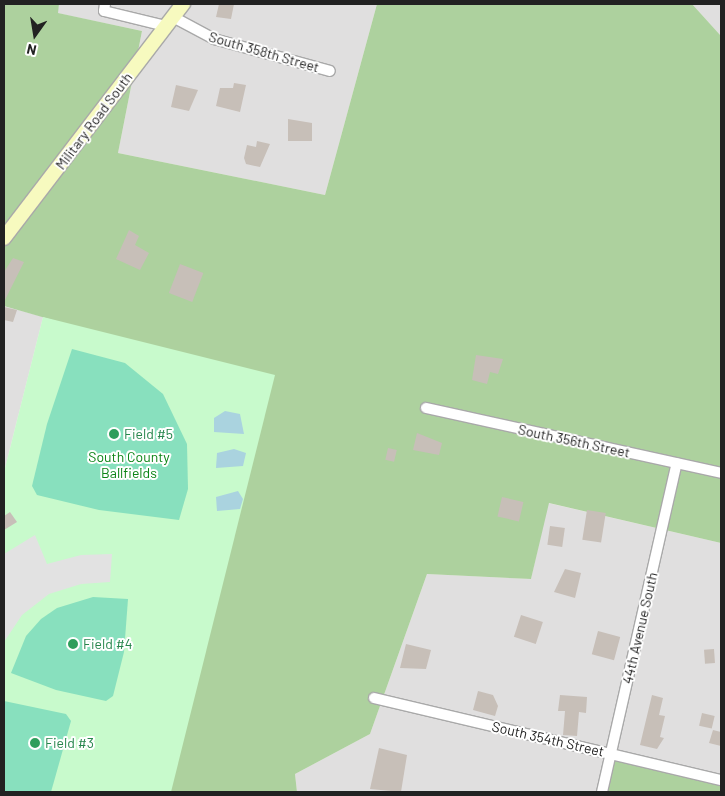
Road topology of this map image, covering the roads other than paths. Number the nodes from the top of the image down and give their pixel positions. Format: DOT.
graph roads {
  1 [pos="183,4"];
  2 [pos="105,7"];
  3 [pos="170,21"];
  4 [pos="330,71"];
  5 [pos="4,238"];
  6 [pos="426,408"];
  7 [pos="677,463"];
  8 [pos="721,473"];
  9 [pos="374,698"];
  10 [pos="611,754"];
  11 [pos="721,780"];
  12 [pos="602,792"];
  1 -- 3 [label="main road, Military Road South"];
  2 -- 3 [label="street, South 358th Street"];
  3 -- 4 [label="street, South 358th Street"];
  3 -- 5 [label="main road, Military Road South"];
  6 -- 7 [label="street, South 356th Street"];
  7 -- 8 [label="street, South 356th Street"];
  7 -- 10 [label="street, 44th Avenue South"];
  9 -- 10 [label="street, South 354th Street"];
  10 -- 11 [label="street, South 354th Street"];
  10 -- 12 [label="street, 44th Avenue South"];
}
